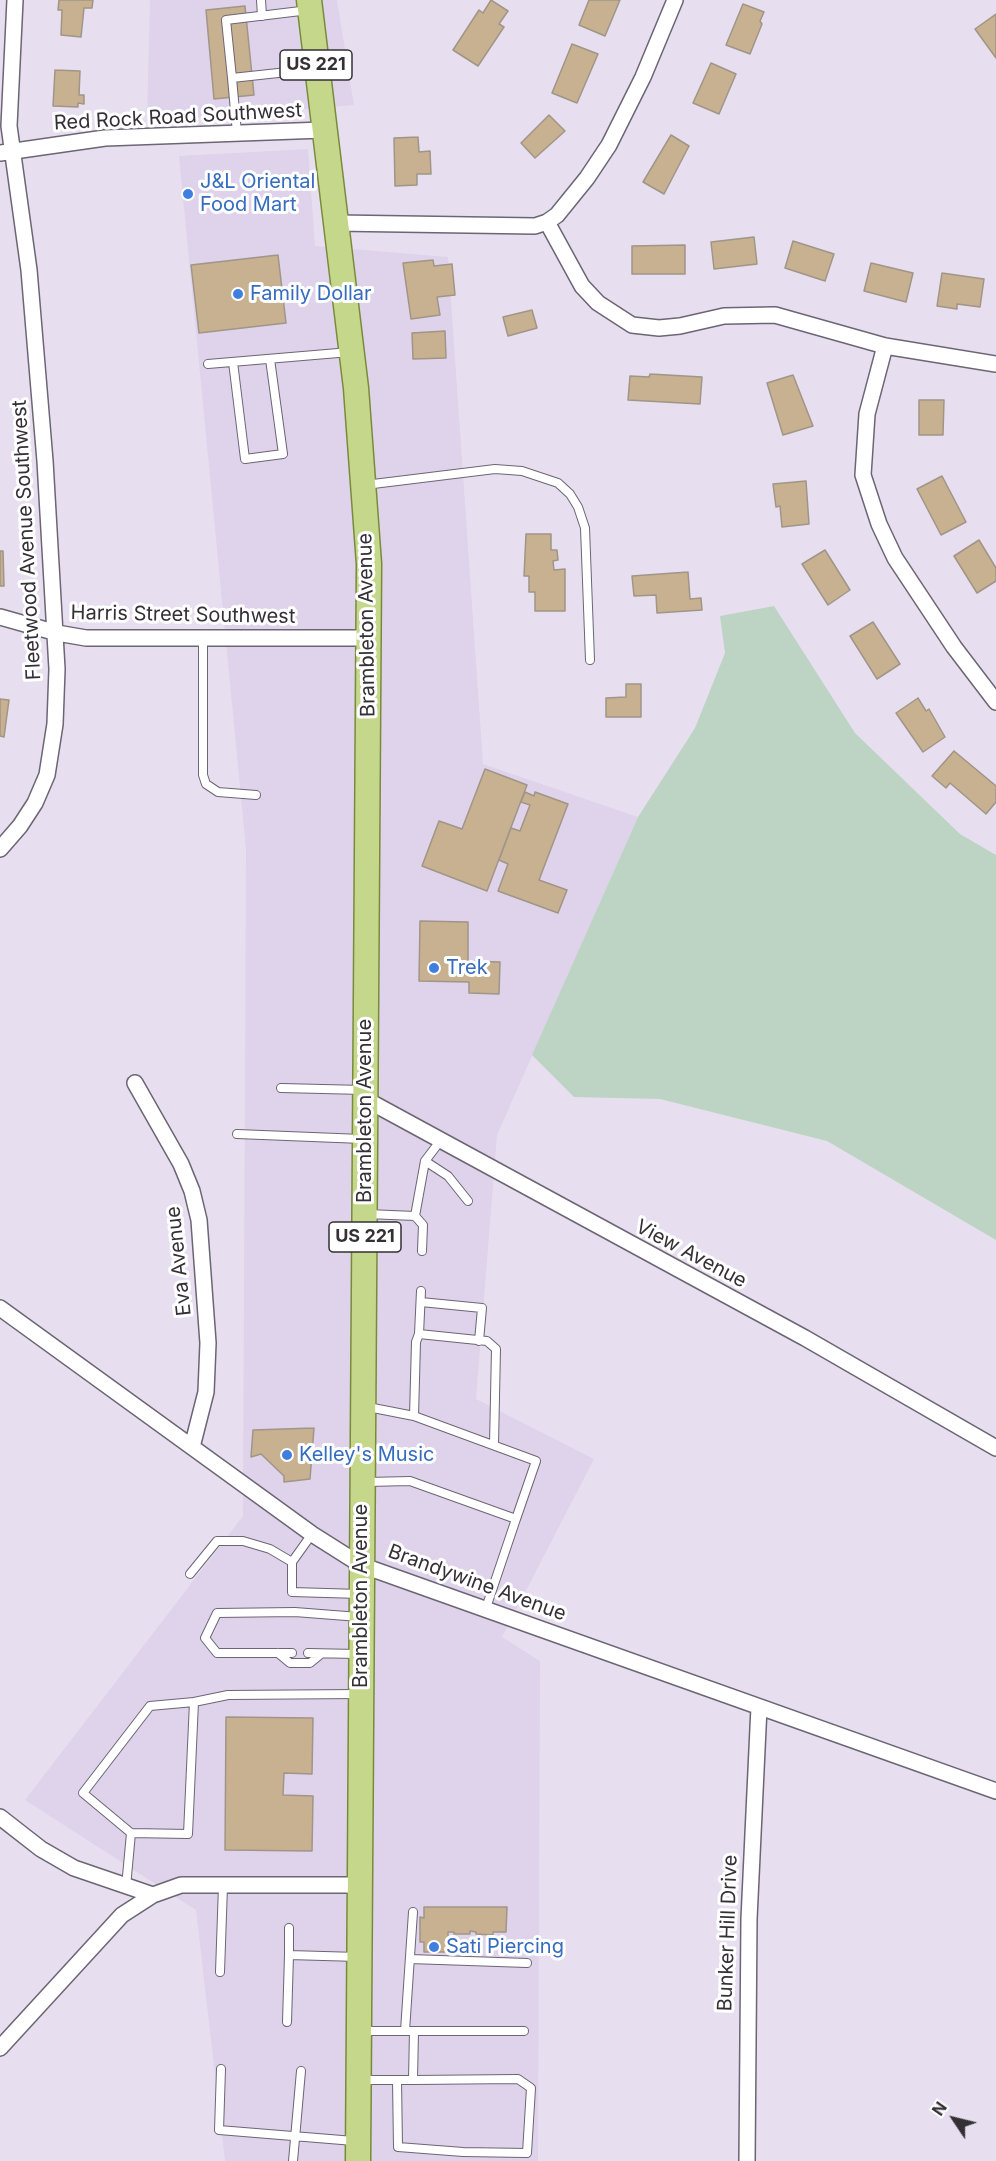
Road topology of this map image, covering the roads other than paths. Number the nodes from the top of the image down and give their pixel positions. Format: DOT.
graph roads {
  1 [pos="15,0"];
  2 [pos="261,0"];
  3 [pos="675,0"];
  4 [pos="310,5"];
  5 [pos="262,16"];
  6 [pos="317,69"];
  7 [pos="232,78"];
  8 [pos="323,130"];
  9 [pos="237,133"];
  10 [pos="6,152"];
  11 [pos="547,222"];
  12 [pos="336,223"];
  13 [pos="885,346"];
  14 [pos="351,352"];
  15 [pos="270,359"];
  16 [pos="233,362"];
  17 [pos="208,364"];
  18 [pos="996,364"];
  19 [pos="364,485"];
  20 [pos="0,617"];
  21 [pos="57,633"];
  22 [pos="368,638"];
  23 [pos="203,640"];
  24 [pos="590,660"];
  25 [pos="996,702"];
  26 [pos="256,795"];
  27 [pos="0,849"];
  28 [pos="135,1083"];
  29 [pos="280,1088"];
  30 [pos="365,1094"];
  31 [pos="237,1134"];
  32 [pos="365,1140"];
  33 [pos="441,1140"];
  34 [pos="425,1161"];
  35 [pos="468,1201"];
  36 [pos="365,1214"];
  37 [pos="415,1216"];
  38 [pos="422,1251"];
  39 [pos="421,1291"];
  40 [pos="421,1302"];
  41 [pos="0,1308"];
  42 [pos="419,1334"];
  43 [pos="479,1341"];
  44 [pos="364,1406"];
  45 [pos="414,1416"];
  46 [pos="494,1445"];
  47 [pos="192,1447"];
  48 [pos="996,1448"];
  49 [pos="363,1482"];
  50 [pos="516,1519"];
  51 [pos="312,1534"];
  52 [pos="292,1562"];
  53 [pos="361,1565"];
  54 [pos="190,1574"];
  55 [pos="360,1606"];
  56 [pos="486,1608"];
  57 [pos="278,1653"];
  58 [pos="292,1653"];
  59 [pos="308,1653"];
  60 [pos="321,1653"];
  61 [pos="361,1654"];
  62 [pos="361,1694"];
  63 [pos="194,1702"];
  64 [pos="759,1707"];
  65 [pos="996,1791"];
  66 [pos="0,1817"];
  67 [pos="131,1833"];
  68 [pos="360,1885"];
  69 [pos="223,1886"];
  70 [pos="126,1887"];
  71 [pos="153,1895"];
  72 [pos="413,1912"];
  73 [pos="289,1928"];
  74 [pos="289,1955"];
  75 [pos="359,1957"];
  76 [pos="410,1959"];
  77 [pos="527,1963"];
  78 [pos="220,1972"];
  79 [pos="287,2022"];
  80 [pos="359,2031"];
  81 [pos="410,2031"];
  82 [pos="524,2031"];
  83 [pos="0,2048"];
  84 [pos="221,2069"];
  85 [pos="301,2071"];
  86 [pos="358,2080"];
  87 [pos="397,2080"];
  88 [pos="413,2080"];
  89 [pos="295,2137"];
  90 [pos="358,2151"];
  91 [pos="293,2161"];
  92 [pos="747,2161"];
  1 -- 10 [label="street, Fleetwood Avenue Southwest"];
  2 -- 5 [label="lane"];
  3 -- 11 [label="street"];
  4 -- 5 [label="lane"];
  4 -- 6 [label="main road, US 221"];
  5 -- 7 [label="lane"];
  6 -- 7 [label="lane"];
  6 -- 8 [label="main road, US 221"];
  7 -- 9 [label="lane"];
  8 -- 9 [label="street, Red Rock Road Southwest"];
  8 -- 12 [label="main road, US 221"];
  9 -- 10 [label="street, Red Rock Road Southwest"];
  10 -- 21 [label="street, Fleetwood Avenue Southwest"];
  11 -- 12 [label="street"];
  11 -- 13 [label="street"];
  12 -- 14 [label="main road, Brambleton Avenue / US 221"];
  13 -- 18 [label="street"];
  13 -- 25 [label="street"];
  14 -- 15 [label="lane"];
  14 -- 19 [label="main road, Brambleton Avenue / US 221"];
  15 -- 16 [label="lane"];
  15 -- 16 [label="lane"];
  16 -- 17 [label="lane"];
  19 -- 22 [label="main road, Brambleton Avenue / US 221"];
  19 -- 24 [label="lane"];
  20 -- 21 [label="street, Harris Street Southwest"];
  21 -- 23 [label="street, Harris Street Southwest"];
  21 -- 27 [label="street, Fleetwood Avenue Southwest"];
  22 -- 23 [label="street, Harris Street Southwest"];
  22 -- 30 [label="main road, Brambleton Avenue / US 221"];
  23 -- 26 [label="lane"];
  28 -- 47 [label="street, Eva Avenue"];
  29 -- 30 [label="lane"];
  30 -- 32 [label="main road, Brambleton Avenue / US 221"];
  30 -- 33 [label="street, View Avenue"];
  31 -- 32 [label="lane"];
  32 -- 36 [label="main road, Brambleton Avenue / US 221"];
  33 -- 34 [label="lane"];
  33 -- 48 [label="street, View Avenue"];
  34 -- 35 [label="lane"];
  34 -- 37 [label="lane"];
  36 -- 37 [label="lane"];
  36 -- 44 [label="main road, Brambleton Avenue / US 221"];
  37 -- 38 [label="lane"];
  39 -- 40 [label="lane"];
  40 -- 42 [label="lane"];
  40 -- 43 [label="lane"];
  41 -- 47 [label="street, Brandywine Avenue"];
  42 -- 43 [label="lane"];
  42 -- 45 [label="lane"];
  43 -- 46 [label="lane"];
  44 -- 45 [label="lane"];
  44 -- 49 [label="main road, Brambleton Avenue / US 221"];
  45 -- 46 [label="lane"];
  46 -- 50 [label="lane"];
  47 -- 51 [label="street, Brandywine Avenue"];
  49 -- 50 [label="lane"];
  49 -- 53 [label="main road, Brambleton Avenue / US 221"];
  50 -- 56 [label="lane"];
  51 -- 52 [label="lane"];
  51 -- 53 [label="street, Brandywine Avenue"];
  52 -- 54 [label="lane"];
  52 -- 55 [label="lane"];
  53 -- 55 [label="main road, Brambleton Avenue / US 221"];
  53 -- 56 [label="street, Brandywine Avenue"];
  55 -- 57 [label="lane"];
  55 -- 61 [label="main road, Brambleton Avenue / US 221"];
  56 -- 64 [label="street, Brandywine Avenue"];
  57 -- 58 [label="lane"];
  57 -- 60 [label="lane"];
  59 -- 60 [label="lane"];
  60 -- 61 [label="lane"];
  61 -- 62 [label="main road, Brambleton Avenue / US 221"];
  62 -- 63 [label="lane"];
  62 -- 68 [label="main road, Brambleton Avenue / US 221"];
  63 -- 67 [label="lane"];
  63 -- 67 [label="lane"];
  64 -- 65 [label="street, Brandywine Avenue"];
  64 -- 92 [label="street, Bunker Hill Drive"];
  66 -- 70 [label="street"];
  67 -- 70 [label="lane"];
  68 -- 69 [label="street"];
  68 -- 75 [label="main road, Brambleton Avenue / US 221"];
  69 -- 71 [label="street"];
  69 -- 78 [label="lane"];
  70 -- 71 [label="street"];
  71 -- 83 [label="street"];
  72 -- 76 [label="lane"];
  73 -- 74 [label="lane"];
  74 -- 75 [label="lane"];
  74 -- 79 [label="lane"];
  75 -- 80 [label="main road, Brambleton Avenue / US 221"];
  76 -- 77 [label="lane"];
  76 -- 81 [label="lane"];
  80 -- 81 [label="lane"];
  80 -- 86 [label="main road, Brambleton Avenue / US 221"];
  81 -- 82 [label="lane"];
  81 -- 88 [label="lane"];
  84 -- 89 [label="lane"];
  85 -- 89 [label="lane"];
  86 -- 87 [label="lane"];
  86 -- 90 [label="main road, Brambleton Avenue / US 221"];
  87 -- 88 [label="lane"];
  87 -- 88 [label="lane"];
  89 -- 90 [label="lane"];
  89 -- 91 [label="lane"];
}
